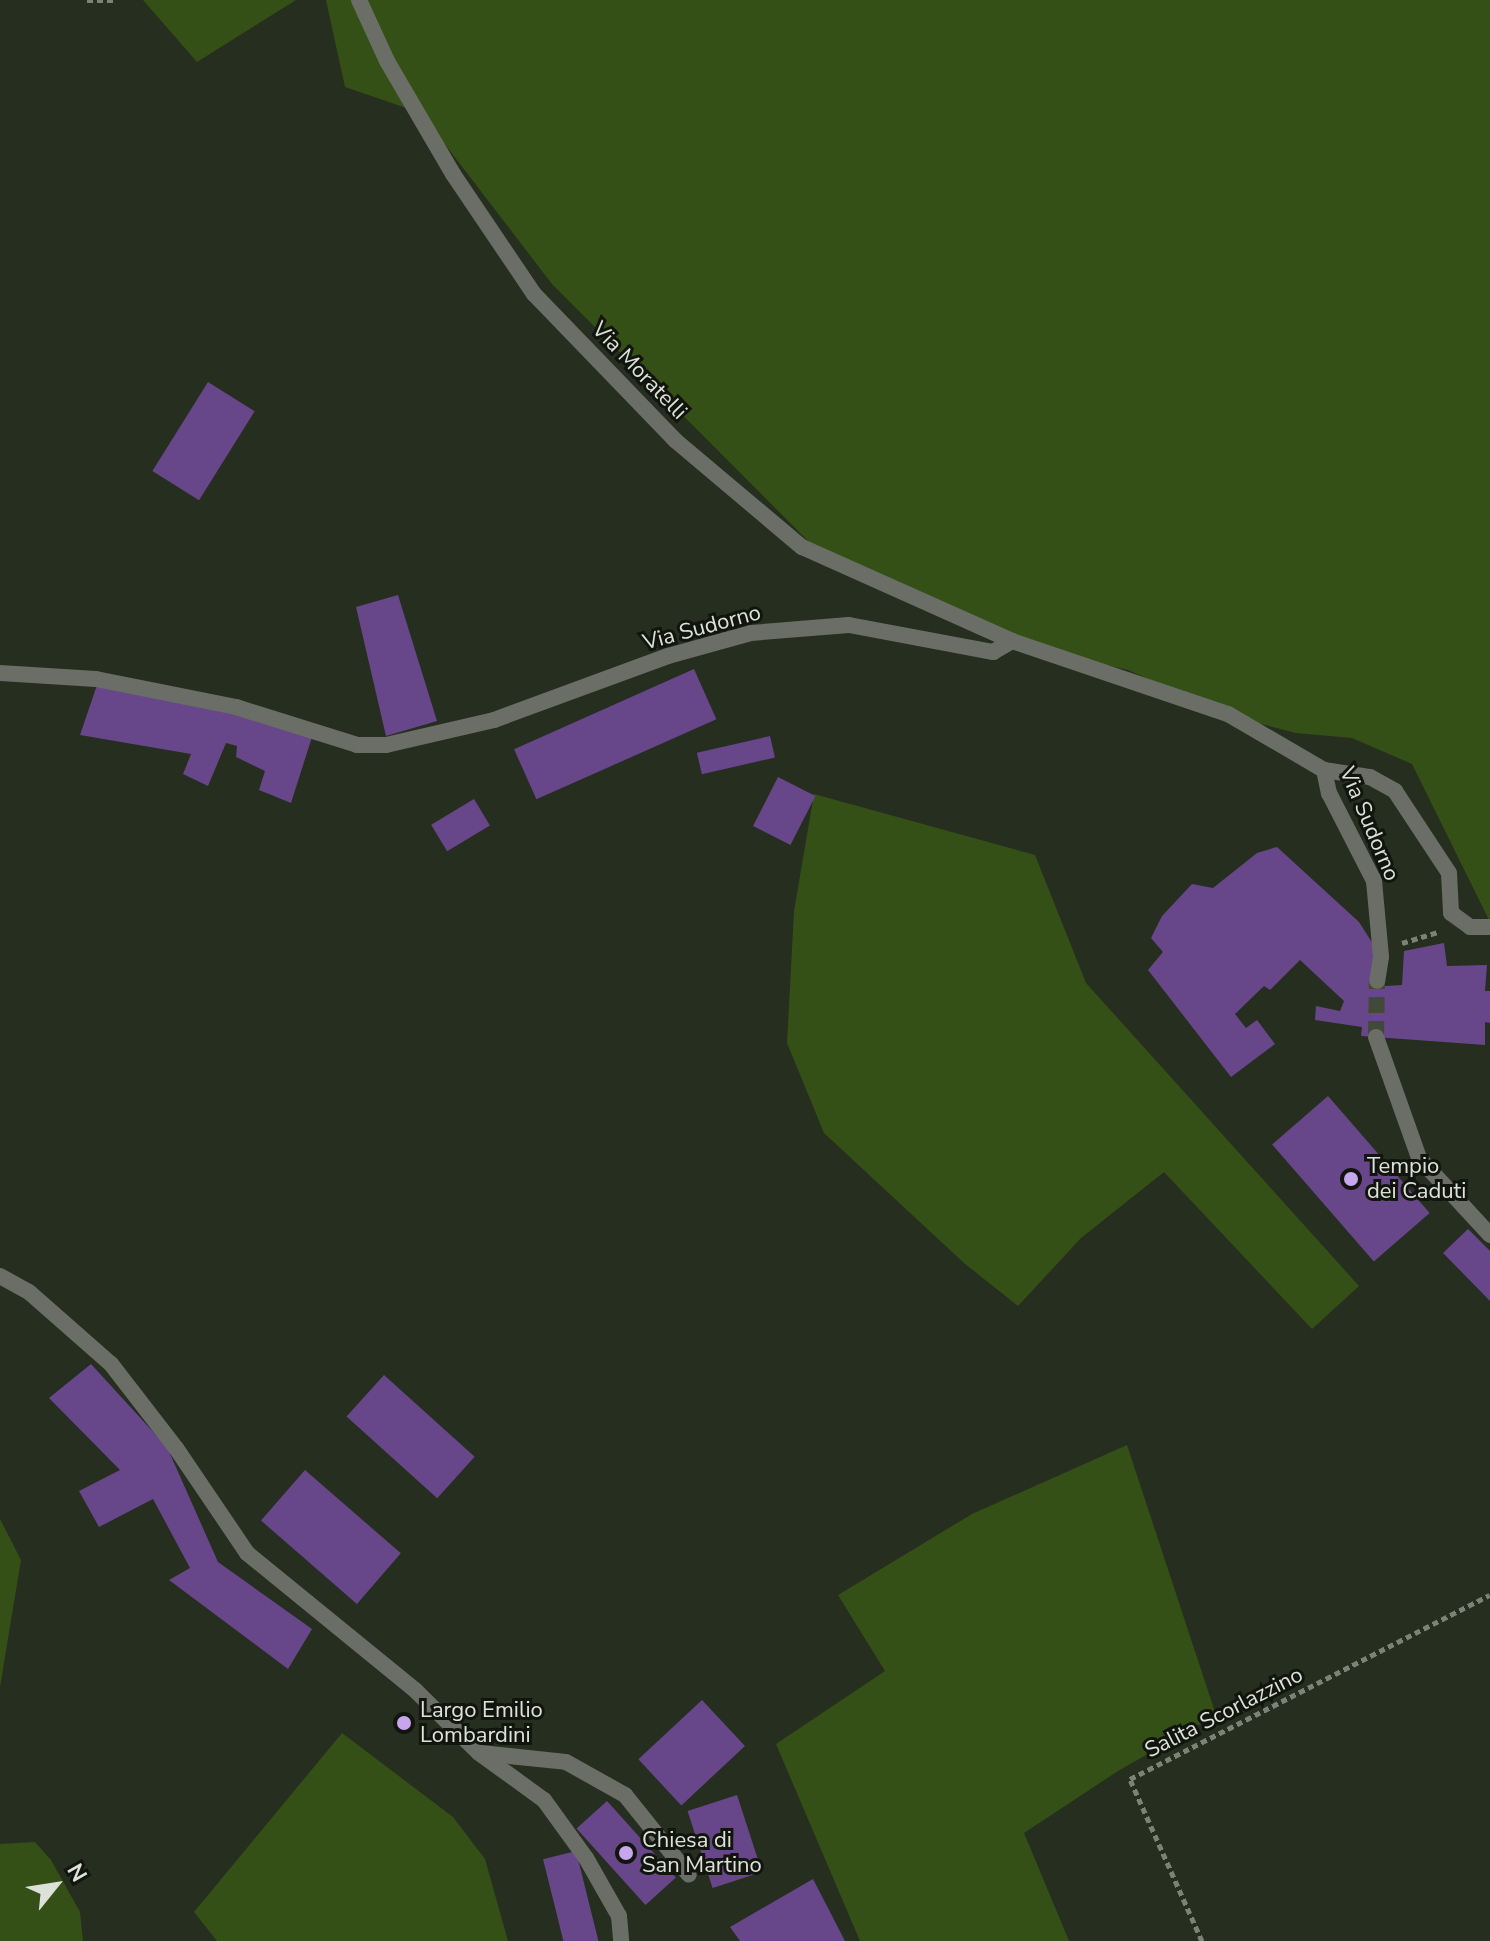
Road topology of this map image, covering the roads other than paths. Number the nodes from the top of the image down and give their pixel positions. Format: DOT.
graph roads {
  1 [pos="359,0"];
  2 [pos="1012,641"];
  3 [pos="0,673"];
  4 [pos="1324,770"];
  5 [pos="1490,927"];
  6 [pos="1377,981"];
  7 [pos="1376,1037"];
  8 [pos="1490,1235"];
  9 [pos="0,1276"];
  10 [pos="479,1753"];
  11 [pos="689,1875"];
  12 [pos="621,1941"];
  1 -- 2 [label="street, Via Moratelli"];
  2 -- 3 [label="street, Via Sudorno"];
  2 -- 4 [label="street, Via Sudorno"];
  4 -- 5 [label="street"];
  4 -- 6 [label="street, Via Sudorno"];
  7 -- 8 [label="street"];
  9 -- 10 [label="street"];
  10 -- 11 [label="street"];
  10 -- 12 [label="street"];
}
